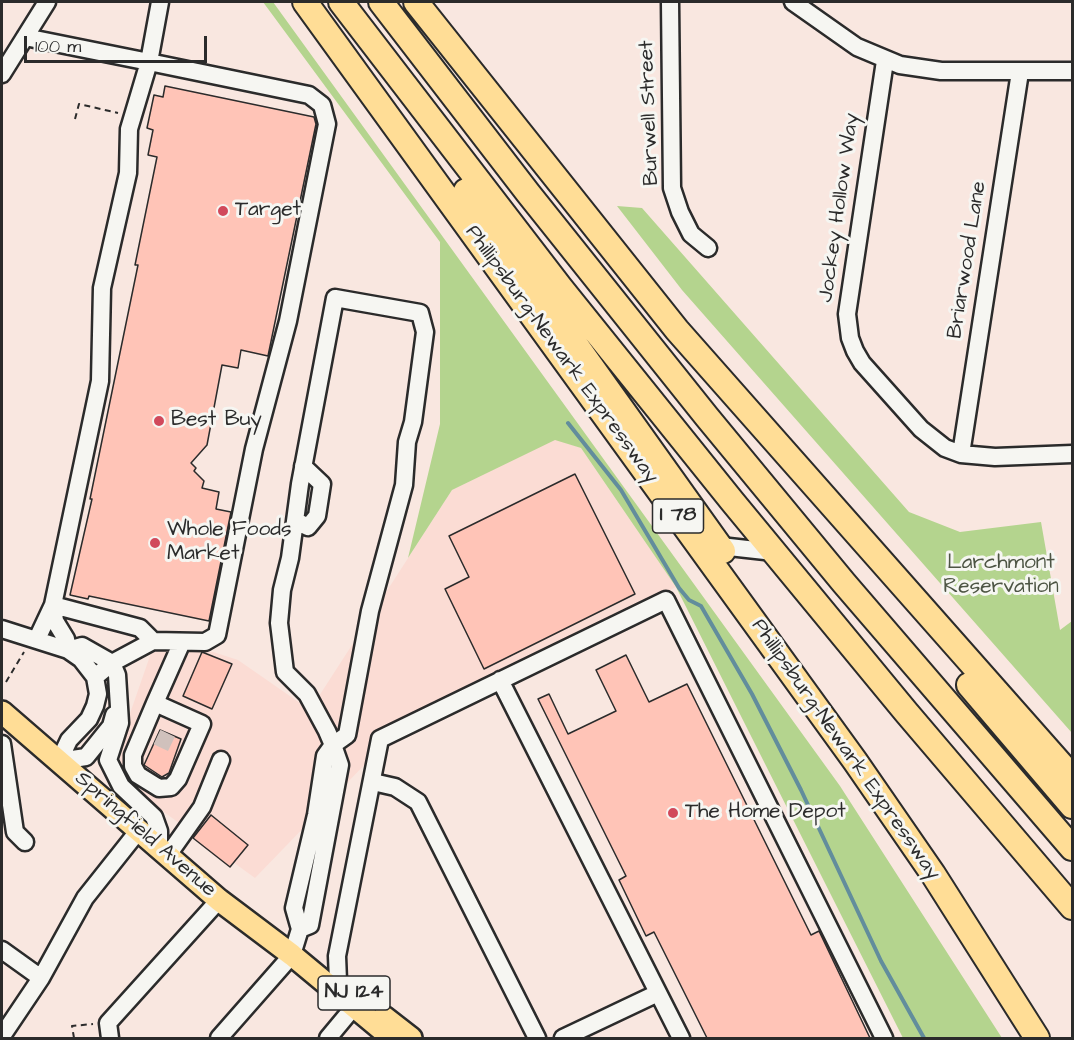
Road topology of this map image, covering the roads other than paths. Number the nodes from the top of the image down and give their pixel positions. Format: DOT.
graph roads {
  1 [pos="47,2"];
  2 [pos="160,2"];
  3 [pos="305,2"];
  4 [pos="381,2"];
  5 [pos="416,2"];
  6 [pos="670,2"];
  7 [pos="793,2"];
  8 [pos="346,9"];
  9 [pos="25,37"];
  10 [pos="885,61"];
  11 [pos="149,62"];
  12 [pos="1072,71"];
  13 [pos="1020,72"];
  14 [pos="2,75"];
  15 [pos="708,248"];
  16 [pos="961,454"];
  17 [pos="1072,454"];
  18 [pos="858,537"];
  19 [pos="720,546"];
  20 [pos="774,552"];
  21 [pos="53,605"];
  22 [pos="2,629"];
  23 [pos="153,641"];
  24 [pos="182,642"];
  25 [pos="31,644"];
  26 [pos="68,650"];
  27 [pos="112,663"];
  28 [pos="95,677"];
  29 [pos="500,680"];
  30 [pos="118,699"];
  31 [pos="155,703"];
  32 [pos="2,712"];
  33 [pos="829,724"];
  34 [pos="18,725"];
  35 [pos="333,744"];
  36 [pos="2,745"];
  37 [pos="221,760"];
  38 [pos="59,761"];
  39 [pos="1072,777"];
  40 [pos="373,782"];
  41 [pos="1072,806"];
  42 [pos="139,830"];
  43 [pos="25,842"];
  44 [pos="1072,848"];
  45 [pos="164,852"];
  46 [pos="219,900"];
  47 [pos="1072,907"];
  48 [pos="2,950"];
  49 [pos="292,955"];
  50 [pos="40,978"];
  51 [pos="338,981"];
  52 [pos="658,993"];
  53 [pos="353,1008"];
  54 [pos="109,1031"];
  55 [pos="2,1036"];
  56 [pos="219,1038"];
  57 [pos="328,1038"];
  58 [pos="392,1038"];
  59 [pos="411,1038"];
  60 [pos="537,1038"];
  61 [pos="563,1038"];
  62 [pos="681,1038"];
  63 [pos="884,1038"];
  64 [pos="1037,1038"];
  1 -- 9 [label="street"];
  2 -- 11 [label="street"];
  3 -- 33 [label="highway, Phillipsburg-Newark Expressway / I 78"];
  4 -- 44 [label="highway"];
  5 -- 18 [label="highway"];
  6 -- 15 [label="street, Burwell Street"];
  7 -- 10 [label="street"];
  8 -- 19 [label="highway"];
  8 -- 20 [label="highway, Phillipsburg-Newark Expressway / I 78"];
  9 -- 11 [label="street"];
  9 -- 14 [label="street"];
  10 -- 13 [label="street"];
  10 -- 16 [label="street, Jockey Hollow Way"];
  11 -- 21 [label="street"];
  11 -- 24 [label="street"];
  12 -- 13 [label="street"];
  13 -- 16 [label="street, Briarwood Lane"];
  16 -- 17 [label="street, Jockey Hollow Way"];
  18 -- 39 [label="highway"];
  18 -- 41 [label="highway"];
  19 -- 20 [label="street"];
  19 -- 33 [label="highway"];
  20 -- 47 [label="highway, Phillipsburg-Newark Expressway / I 78"];
  21 -- 23 [label="street"];
  21 -- 25 [label="street"];
  21 -- 26 [label="street"];
  22 -- 25 [label="street"];
  23 -- 24 [label="street"];
  23 -- 27 [label="street"];
  24 -- 31 [label="street"];
  25 -- 26 [label="street"];
  26 -- 27 [label="street"];
  26 -- 28 [label="street"];
  27 -- 28 [label="street"];
  27 -- 30 [label="street"];
  28 -- 38 [label="street"];
  29 -- 40 [label="street"];
  29 -- 52 [label="street"];
  29 -- 63 [label="street"];
  30 -- 38 [label="street"];
  30 -- 45 [label="street"];
  31 -- 31 [label="street"];
  32 -- 34 [label="main road, Springfield Avenue / NJ 124"];
  33 -- 64 [label="highway, Phillipsburg-Newark Expressway / I 78"];
  34 -- 36 [label="street"];
  34 -- 38 [label="main road, Springfield Avenue / NJ 124"];
  35 -- 35 [label="street"];
  35 -- 49 [label="street"];
  36 -- 43 [label="street"];
  37 -- 45 [label="street"];
  38 -- 42 [label="main road, Springfield Avenue / NJ 124"];
  40 -- 51 [label="street"];
  40 -- 60 [label="street"];
  42 -- 45 [label="main road, Springfield Avenue / NJ 124"];
  42 -- 50 [label="street"];
  45 -- 46 [label="main road, Springfield Avenue / NJ 124"];
  46 -- 49 [label="main road, Springfield Avenue / NJ 124"];
  46 -- 54 [label="street"];
  48 -- 50 [label="street"];
  49 -- 51 [label="main road, Springfield Avenue / NJ 124"];
  49 -- 53 [label="main road, Springfield Avenue / NJ 124"];
  49 -- 56 [label="street"];
  50 -- 55 [label="street"];
  51 -- 59 [label="main road, Springfield Avenue / NJ 124"];
  52 -- 61 [label="street"];
  52 -- 62 [label="street"];
  53 -- 57 [label="street"];
  53 -- 58 [label="main road, Springfield Avenue / NJ 124"];
}
